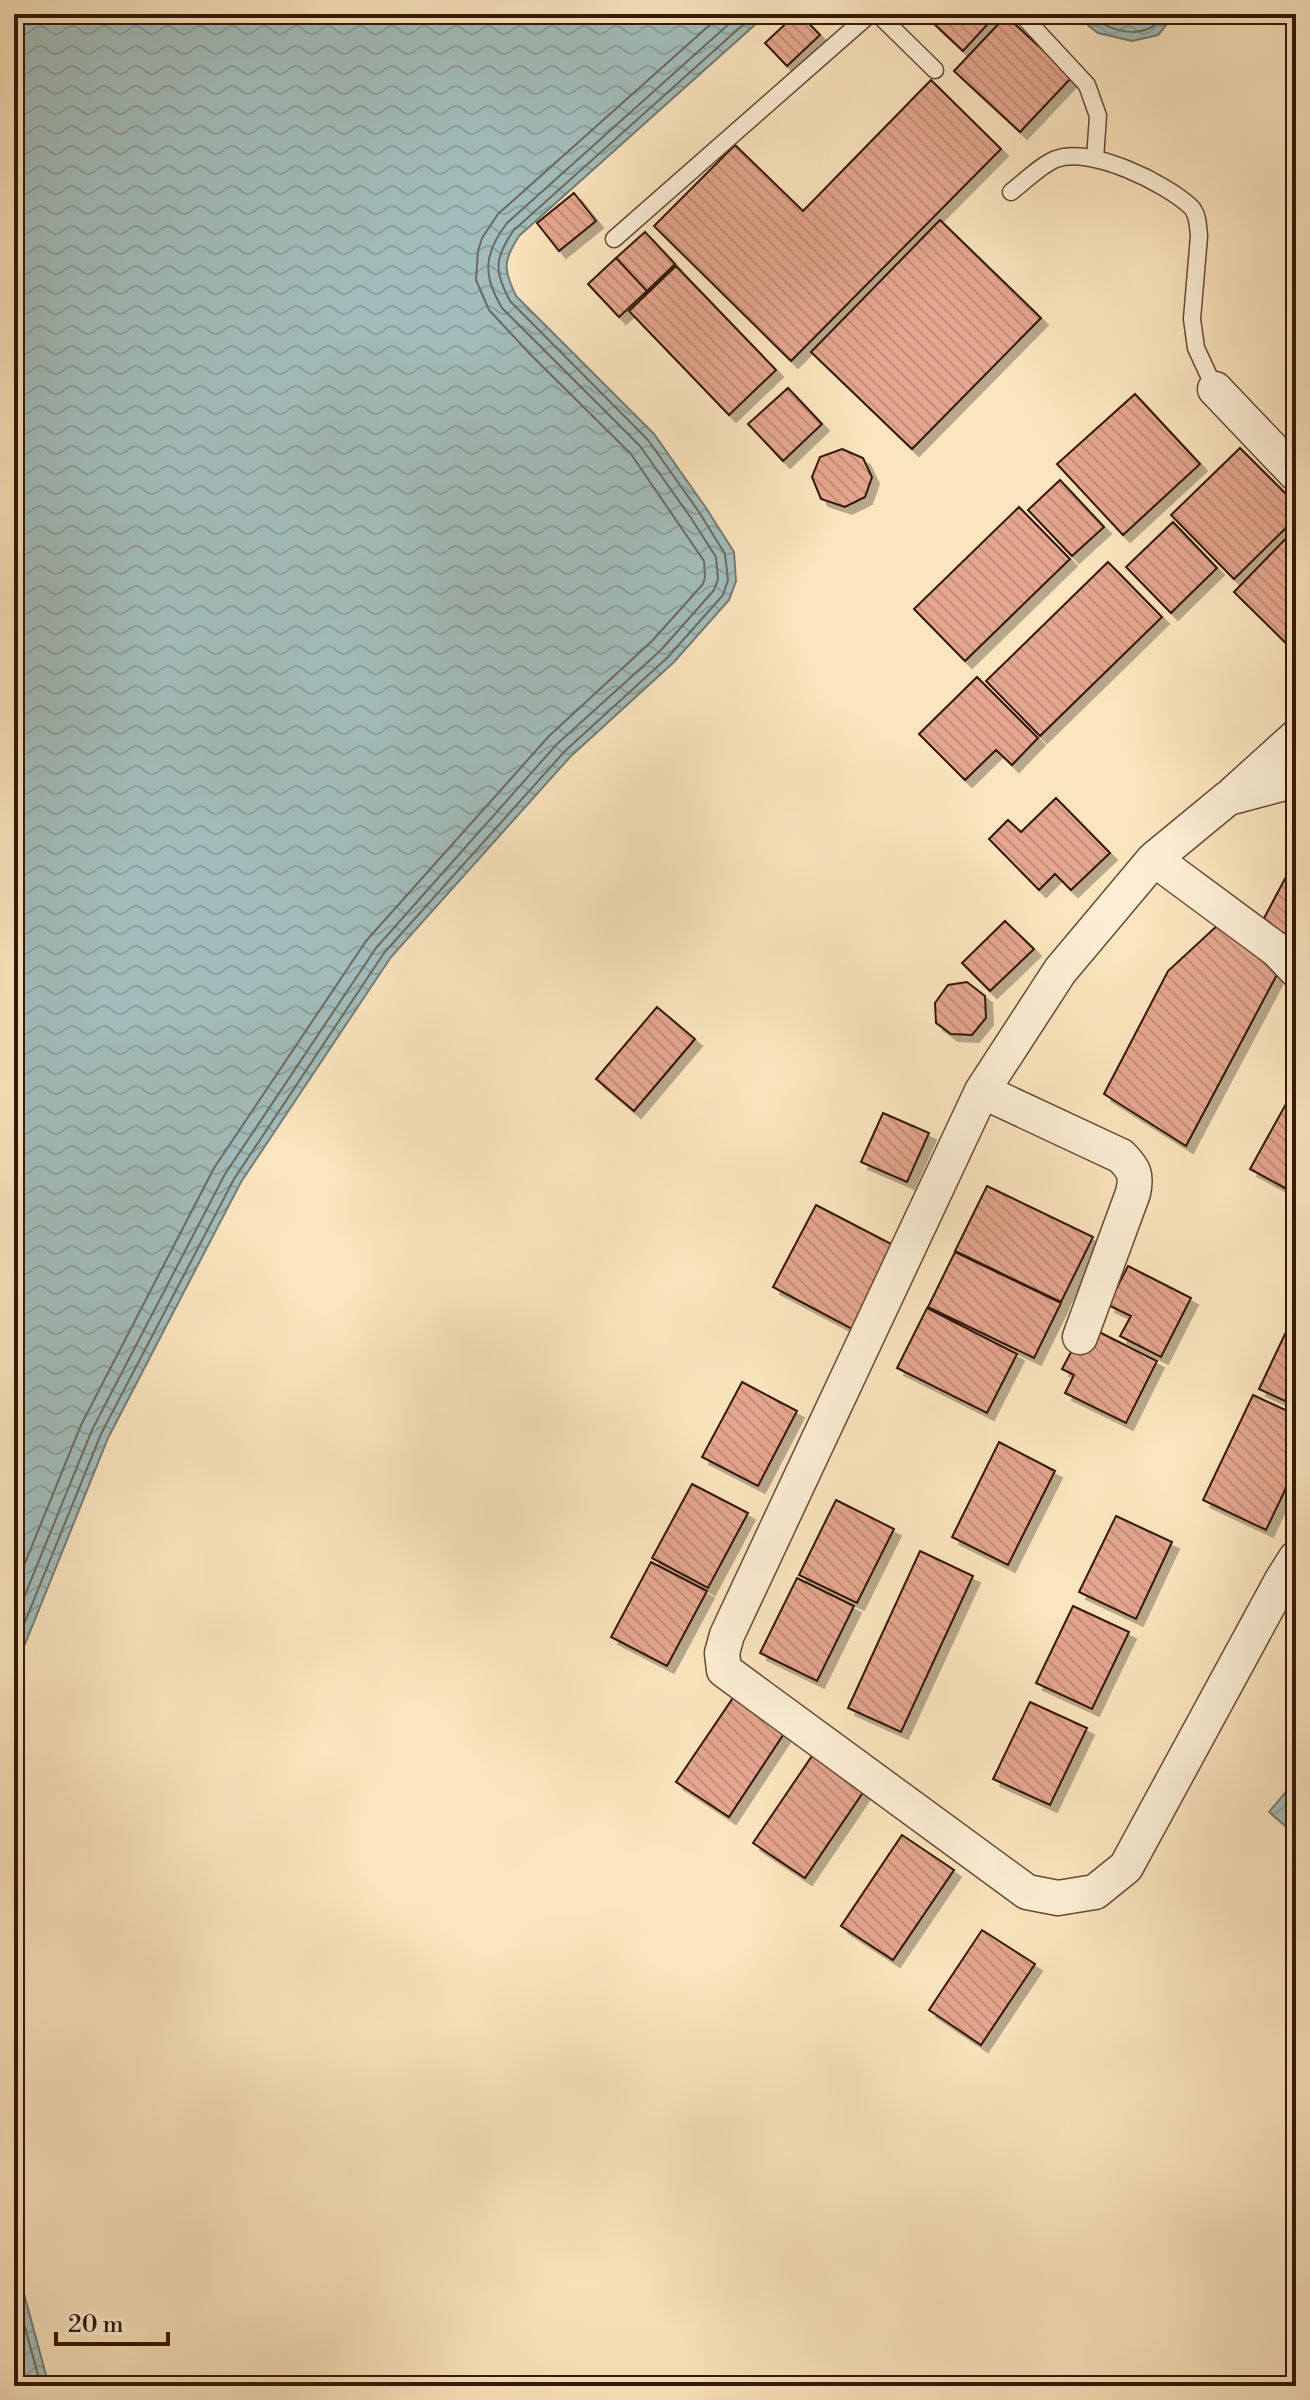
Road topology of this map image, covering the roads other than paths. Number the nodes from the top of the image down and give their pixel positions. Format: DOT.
graph roads {
  1 [pos="870,14"];
  2 [pos="878,14"];
  3 [pos="1021,14"];
  4 [pos="935,70"];
  5 [pos="1095,159"];
  6 [pos="1011,192"];
  7 [pos="614,239"];
  8 [pos="1215,389"];
  9 [pos="1296,474"];
  10 [pos="1296,737"];
  11 [pos="1296,780"];
  12 [pos="1228,798"];
  13 [pos="1154,859"];
  14 [pos="1296,970"];
  15 [pos="982,1091"];
  16 [pos="1080,1337"];
  17 [pos="1296,1558"];
  1 -- 7 [label="lane"];
  2 -- 4 [label="lane"];
  3 -- 5 [label="lane"];
  5 -- 6 [label="lane"];
  5 -- 8 [label="lane"];
  8 -- 9 [label="street"];
  10 -- 12 [label="street"];
  11 -- 12 [label="street"];
  12 -- 13 [label="street"];
  13 -- 14 [label="street"];
  13 -- 15 [label="street"];
  15 -- 16 [label="street"];
  15 -- 17 [label="street"];
}
